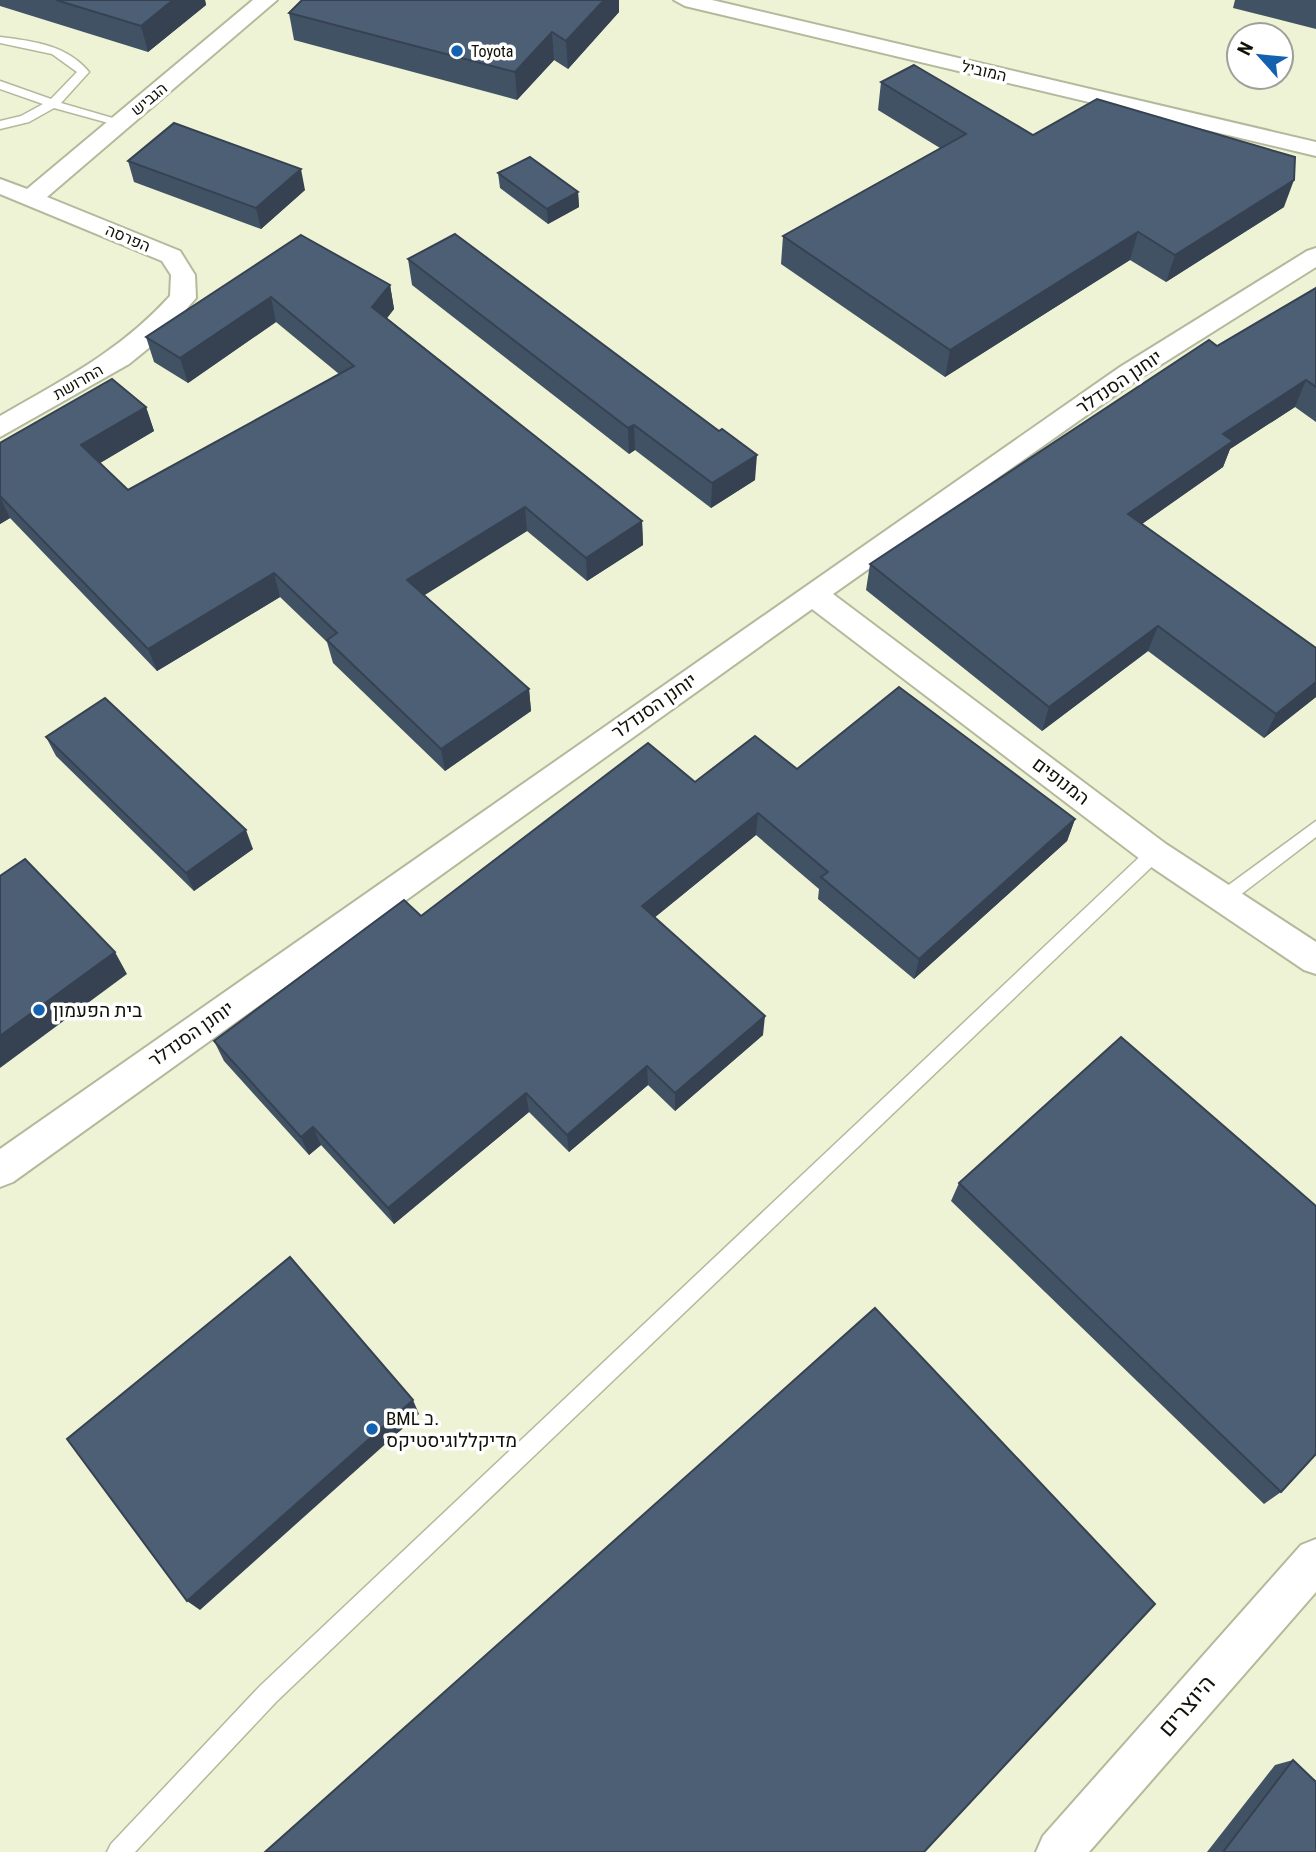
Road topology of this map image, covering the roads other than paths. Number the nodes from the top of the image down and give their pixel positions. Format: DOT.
graph roads {
  1 [pos="266,0"];
  2 [pos="685,0"];
  3 [pos="0,40"];
  4 [pos="0,85"];
  5 [pos="53,104"];
  6 [pos="119,124"];
  7 [pos="0,125"];
  8 [pos="1283,142"];
  9 [pos="1316,149"];
  10 [pos="1316,156"];
  11 [pos="0,186"];
  12 [pos="32,197"];
  13 [pos="1316,256"];
  14 [pos="152,332"];
  15 [pos="0,428"];
  16 [pos="812,594"];
  17 [pos="1316,828"];
  18 [pos="1155,853"];
  19 [pos="1225,897"];
  20 [pos="1316,960"];
  21 [pos="0,1170"];
  22 [pos="1316,1560"];
  23 [pos="119,1852"];
  24 [pos="1059,1852"];
  1 -- 6 [label="street, הגביש"];
  2 -- 8 [label="street, המוביל"];
  3 -- 5 [label="lane"];
  4 -- 5 [label="lane"];
  5 -- 6 [label="lane"];
  5 -- 7 [label="lane"];
  6 -- 12 [label="street, הגביש"];
  8 -- 9 [label="street, המוביל"];
  8 -- 10 [label="street, המוביל"];
  11 -- 12 [label="street, הפרסה"];
  12 -- 14 [label="street, הפרסה"];
  13 -- 16 [label="street, יוחנן הסנדלר"];
  14 -- 15 [label="street, החרושת"];
  16 -- 18 [label="street, המנופים"];
  16 -- 21 [label="street, יוחנן הסנדלר"];
  17 -- 19 [label="lane"];
  18 -- 19 [label="street, המנופים"];
  18 -- 23 [label="lane"];
  19 -- 20 [label="street, המנופים"];
  22 -- 24 [label="street, היוצרים"];
}
